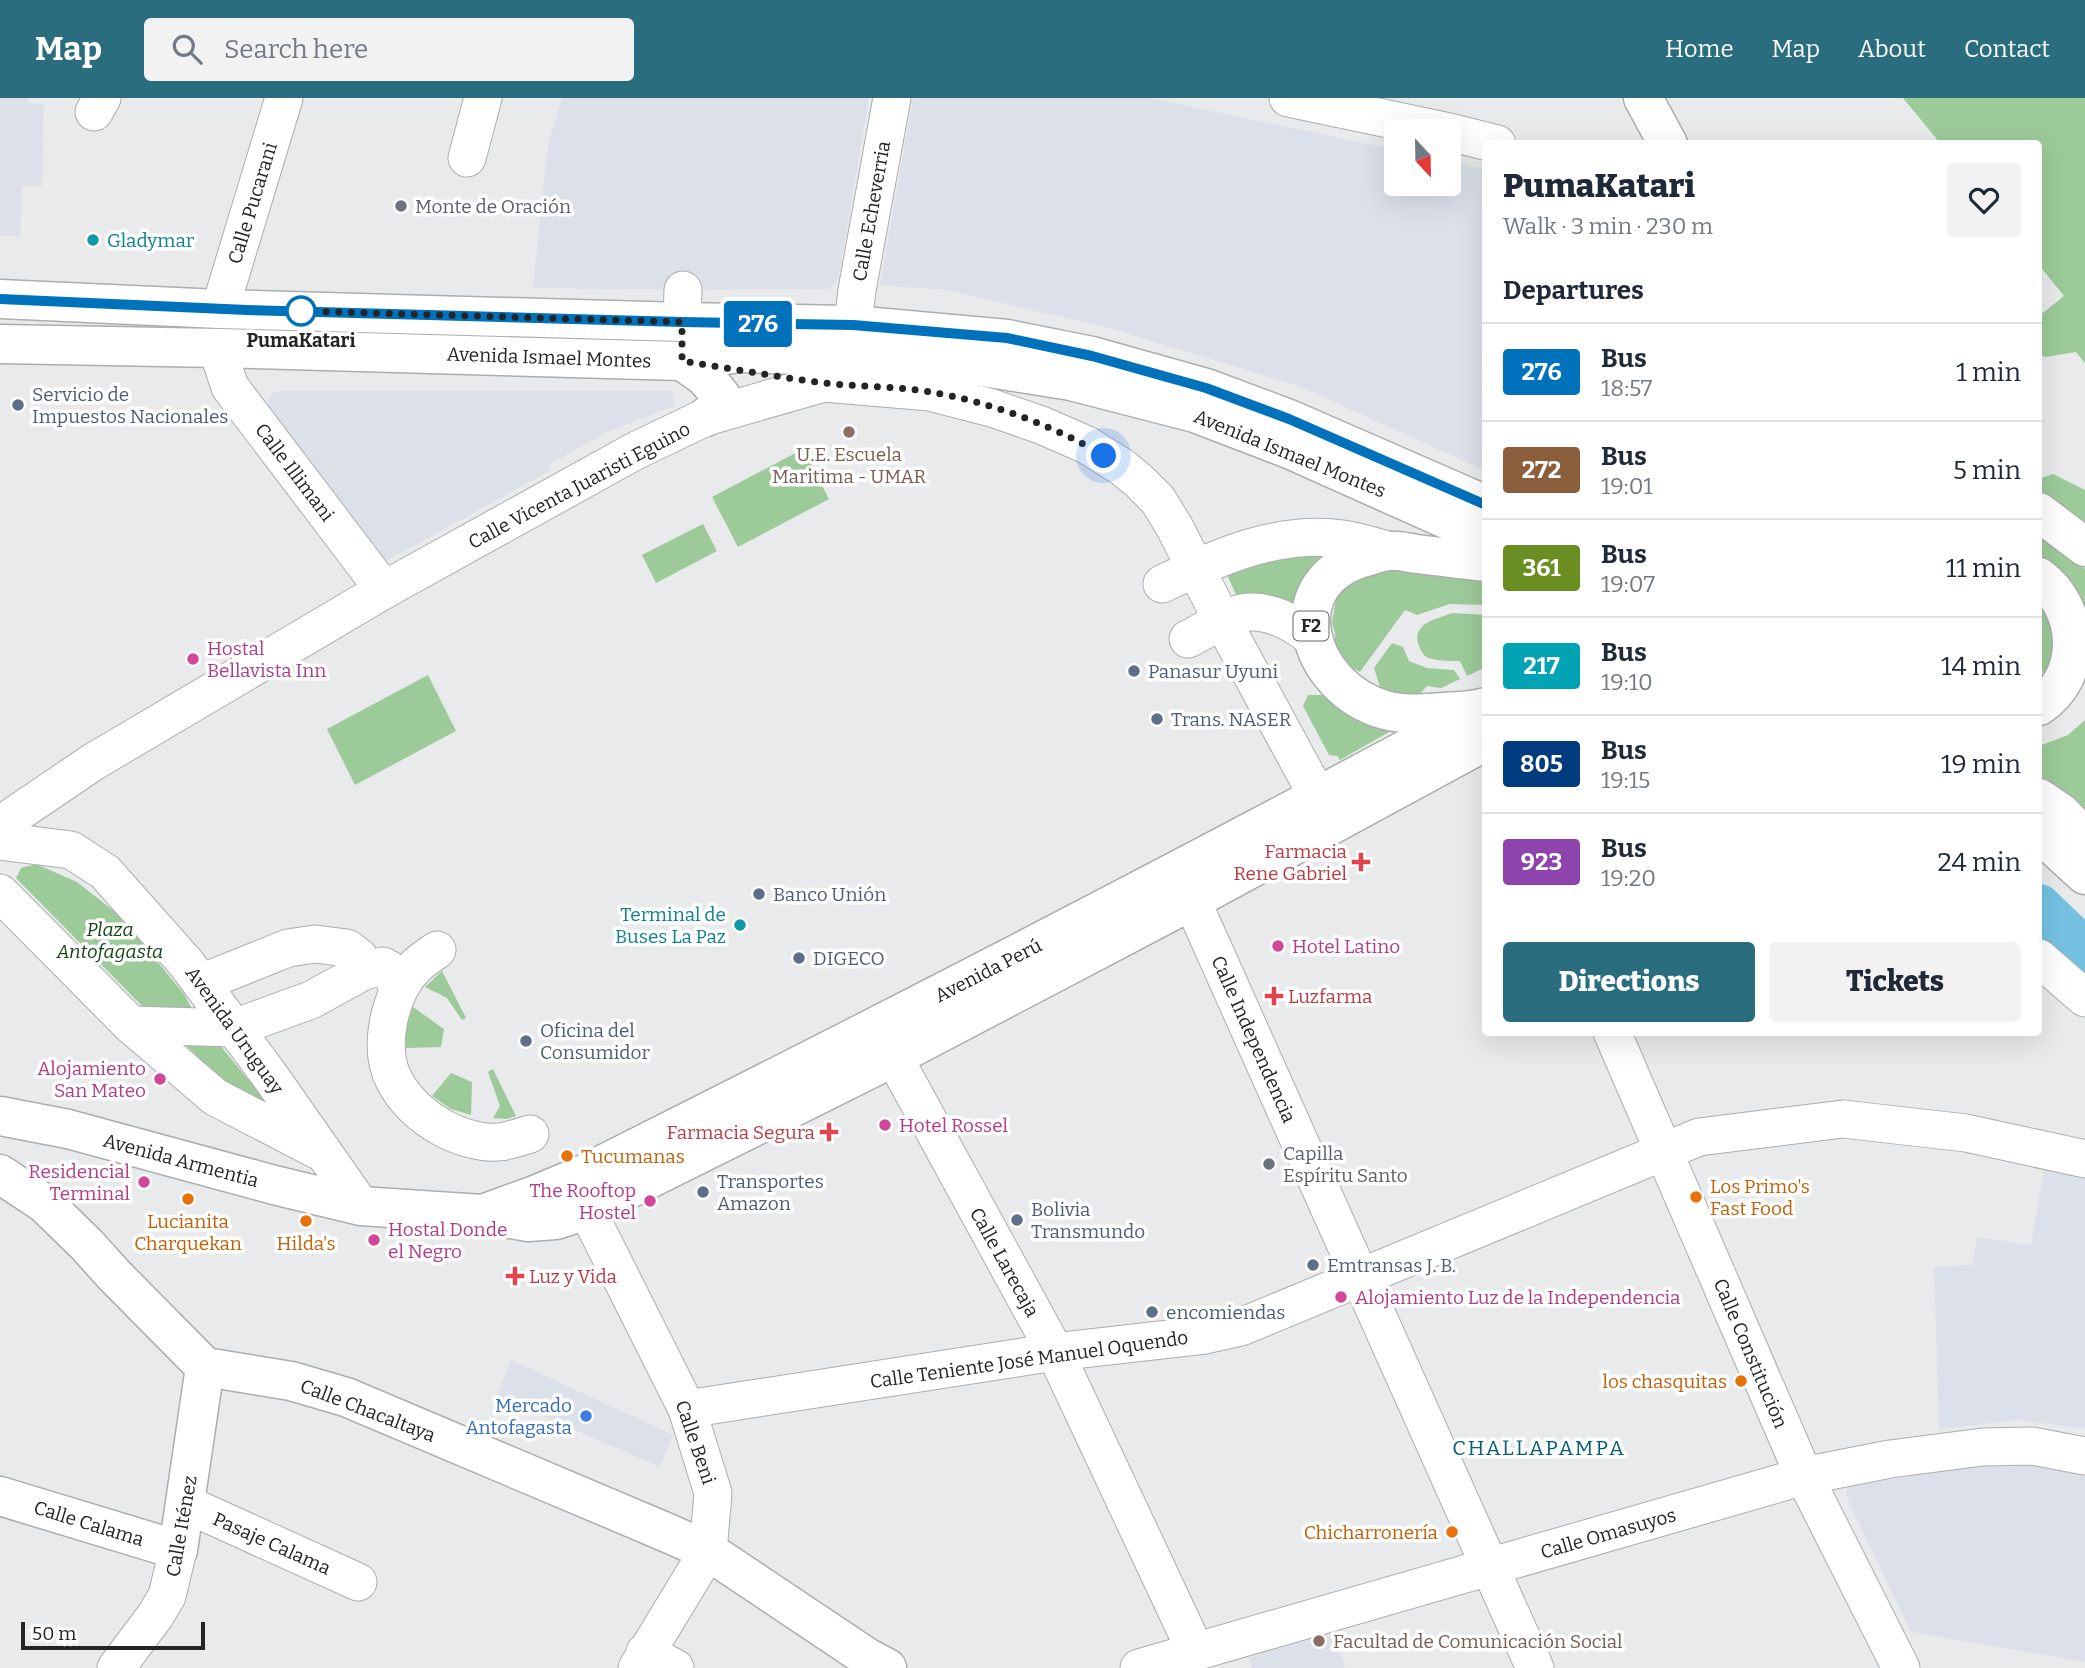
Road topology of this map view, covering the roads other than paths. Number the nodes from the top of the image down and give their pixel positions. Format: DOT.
graph roads {
  1 [pos="284,98"];
  2 [pos="484,98"];
  3 [pos="892,98"];
  4 [pos="1287,98"];
  5 [pos="1643,98"];
  6 [pos="1386,119"];
  7 [pos="1461,135"];
  8 [pos="1482,140"];
  9 [pos="1666,140"];
  10 [pos="467,158"];
  11 [pos="0,299"];
  12 [pos="683,306"];
  13 [pos="220,309"];
  14 [pos="853,325"];
  15 [pos="0,344"];
  16 [pos="217,348"];
  17 [pos="682,361"];
  18 [pos="824,383"];
  19 [pos="706,417"];
  20 [pos="1482,503"];
  21 [pos="2042,514"];
  22 [pos="1482,535"];
  23 [pos="2085,547"];
  24 [pos="1390,551"];
  25 [pos="1482,562"];
  26 [pos="1196,568"];
  27 [pos="2042,579"];
  28 [pos="1161,584"];
  29 [pos="384,590"];
  30 [pos="1223,622"];
  31 [pos="1312,638"];
  32 [pos="1188,639"];
  33 [pos="2042,704"];
  34 [pos="1482,731"];
  35 [pos="1482,733"];
  36 [pos="2042,800"];
  37 [pos="1326,811"];
  38 [pos="0,825"];
  39 [pos="2042,836"];
  40 [pos="2085,837"];
  41 [pos="0,841"];
  42 [pos="2042,870"];
  43 [pos="2085,875"];
  44 [pos="1185,886"];
  45 [pos="0,893"];
  46 [pos="2085,901"];
  47 [pos="437,950"];
  48 [pos="2042,961"];
  49 [pos="364,971"];
  50 [pos="201,983"];
  51 [pos="398,989"];
  52 [pos="2085,998"];
  53 [pos="131,1025"];
  54 [pos="234,1028"];
  55 [pos="1614,1036"];
  56 [pos="886,1042"];
  57 [pos="0,1116"];
  58 [pos="530,1135"];
  59 [pos="1664,1150"];
  60 [pos="321,1152"];
  61 [pos="2085,1159"];
  62 [pos="0,1174"];
  63 [pos="583,1193"];
  64 [pos="361,1206"];
  65 [pos="1361,1276"];
  66 [pos="1055,1352"];
  67 [pos="205,1367"];
  68 [pos="687,1409"];
  69 [pos="2085,1456"];
  70 [pos="1804,1476"];
  71 [pos="0,1496"];
  72 [pos="186,1504"];
  73 [pos="178,1550"];
  74 [pos="708,1551"];
  75 [pos="1490,1568"];
  76 [pos="358,1582"];
  77 [pos="1196,1652"];
  78 [pos="653,1663"];
  79 [pos="116,1668"];
  80 [pos="887,1668"];
  81 [pos="1139,1668"];
  82 [pos="1535,1668"];
  83 [pos="1901,1668"];
  1 -- 13 [label="street, Calle Pucarani"];
  2 -- 10 [label="street"];
  3 -- 14 [label="street, Calle Echeverria"];
  4 -- 6 [label="street"];
  5 -- 9 [label="main road"];
  7 -- 8 [label="street"];
  11 -- 13 [label="main road, Avenida Ismael Montes"];
  12 -- 13 [label="main road, Avenida Ismael Montes"];
  12 -- 14 [label="main road, Avenida Ismael Montes"];
  12 -- 17 [label="main road"];
  13 -- 16 [label="main road"];
  14 -- 20 [label="main road, Avenida Ismael Montes"];
  15 -- 16 [label="main road, Avenida Ismael Montes"];
  16 -- 17 [label="main road, Avenida Ismael Montes"];
  16 -- 29 [label="street, Calle Illimani"];
  17 -- 18 [label="main road"];
  17 -- 19 [label="main road"];
  17 -- 22 [label="main road, Avenida Ismael Montes"];
  18 -- 19 [label="street, Calle Vicenta Juaristi Eguino"];
  18 -- 26 [label="street, Calle Vicenta Juaristi Eguino"];
  19 -- 29 [label="street, Calle Vicenta Juaristi Eguino"];
  21 -- 23 [label="main road"];
  24 -- 25 [label="main road, F2"];
  24 -- 26 [label="street"];
  24 -- 31 [label="main road, F2"];
  26 -- 28 [label="street"];
  26 -- 30 [label="street, Calle Vicenta Juaristi Eguino"];
  27 -- 33 [label="main road"];
  29 -- 38 [label="street, Calle Vicenta Juaristi Eguino"];
  30 -- 31 [label="street"];
  30 -- 32 [label="street"];
  30 -- 37 [label="street, Calle Vicenta Juaristi Eguino"];
  31 -- 34 [label="main road, F2"];
  35 -- 37 [label="main road, Avenida Perú"];
  36 -- 40 [label="main road"];
  37 -- 44 [label="main road, Avenida Perú"];
  39 -- 43 [label="main road"];
  41 -- 50 [label="street, Avenida Uruguay"];
  42 -- 46 [label="main road"];
  44 -- 56 [label="main road, Avenida Perú"];
  44 -- 65 [label="street, Calle Independencia"];
  45 -- 53 [label="street, Avenida Uruguay"];
  47 -- 51 [label="street"];
  48 -- 52 [label="street"];
  49 -- 50 [label="street"];
  49 -- 51 [label="street"];
  49 -- 54 [label="street"];
  50 -- 54 [label="street, Avenida Uruguay"];
  51 -- 58 [label="street"];
  53 -- 54 [label="street"];
  53 -- 60 [label="street, Avenida Uruguay"];
  54 -- 60 [label="street, Avenida Uruguay"];
  55 -- 59 [label="street, Calle Constitución"];
  56 -- 63 [label="main road, Avenida Perú"];
  56 -- 66 [label="street, Calle Larecaja"];
  57 -- 64 [label="main road, Avenida Armentia"];
  59 -- 61 [label="street, Calle Teniente José Manuel Oquendo"];
  59 -- 65 [label="street, Calle Teniente José Manuel Oquendo"];
  59 -- 70 [label="street, Calle Constitución"];
  60 -- 64 [label="street, Avenida Uruguay"];
  62 -- 67 [label="main road"];
  63 -- 64 [label="main road, Avenida Perú"];
  63 -- 68 [label="street, Calle Beni"];
  65 -- 66 [label="street, Calle Teniente José Manuel Oquendo"];
  65 -- 75 [label="street, Calle Independencia"];
  66 -- 68 [label="street, Calle Teniente José Manuel Oquendo"];
  66 -- 77 [label="street, Calle Larecaja"];
  67 -- 72 [label="main road, Calle Iténez"];
  67 -- 74 [label="main road, Calle Chacaltaya"];
  68 -- 74 [label="street, Calle Beni"];
  69 -- 70 [label="street, Calle Omasuyos"];
  70 -- 75 [label="street, Calle Omasuyos"];
  70 -- 83 [label="street, Calle Constitución"];
  71 -- 73 [label="main road, Calle Calama"];
  72 -- 73 [label="main road, Calle Iténez"];
  72 -- 76 [label="street, Pasaje Calama"];
  73 -- 79 [label="street, Calle Iténez"];
  74 -- 78 [label="street, Calle Beni"];
  74 -- 80 [label="main road, Calle Chacaltaya"];
  75 -- 77 [label="street, Calle Omasuyos"];
  75 -- 82 [label="street, Calle Independencia"];
  77 -- 81 [label="street, Calle Omasuyos"];
}
